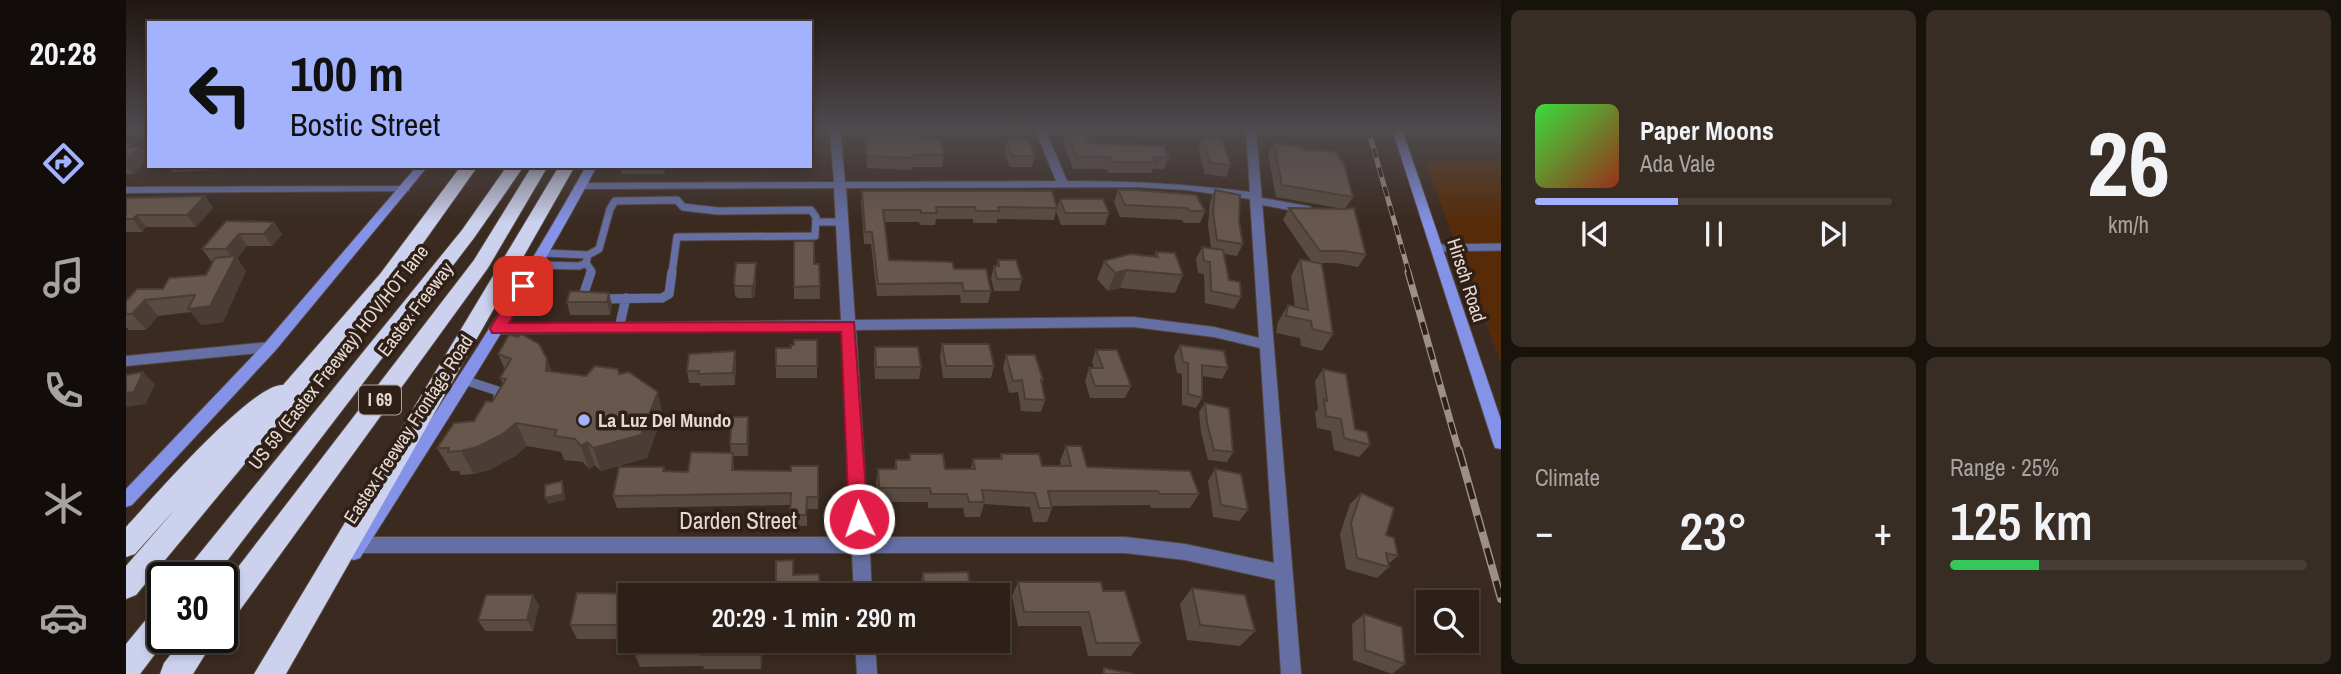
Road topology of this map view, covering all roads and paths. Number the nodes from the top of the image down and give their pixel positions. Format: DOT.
graph roads {
  1 [pos="838,160"];
  2 [pos="1053,160"];
  3 [pos="1252,160"];
  4 [pos="1408,160"];
  5 [pos="421,168"];
  6 [pos="469,168"];
  7 [pos="515,168"];
  8 [pos="539,168"];
  9 [pos="566,168"];
  10 [pos="591,168"];
  11 [pos="1062,183"];
  12 [pos="840,185"];
  13 [pos="580,186"];
  14 [pos="651,186"];
  15 [pos="405,189"];
  16 [pos="126,190"];
  17 [pos="1254,198"];
  18 [pos="647,200"];
  19 [pos="1312,211"];
  20 [pos="816,222"];
  21 [pos="843,222"];
  22 [pos="1501,247"];
  23 [pos="1437,248"];
  24 [pos="540,259"];
  25 [pos="587,259"];
  26 [pos="626,298"];
  27 [pos="848,326"];
  28 [pos="619,328"];
  29 [pos="498,329"];
  30 [pos="1267,345"];
  31 [pos="270,347"];
  32 [pos="126,361"];
  33 [pos="313,369"];
  34 [pos="464,380"];
  35 [pos="493,411"];
  36 [pos="1501,443"];
  37 [pos="126,500"];
  38 [pos="126,545"];
  39 [pos="359,545"];
  40 [pos="860,547"];
  41 [pos="210,562"];
  42 [pos="1283,574"];
  43 [pos="862,583"];
  44 [pos="126,586"];
  45 [pos="238,590"];
  46 [pos="147,641"];
  47 [pos="190,653"];
  48 [pos="866,653"];
  49 [pos="126,668"];
  50 [pos="175,674"];
  51 [pos="270,674"];
  52 [pos="276,674"];
  53 [pos="867,674"];
  54 [pos="1292,674"];
  1 -- 12 [label="street"];
  2 -- 11 [label="street"];
  3 -- 17 [label="street"];
  4 -- 23 [label="main road, Hirsch Road"];
  5 -- 15 [label="main road"];
  6 -- 33 [label="highway"];
  7 -- 41 [label="highway, US 59 (Eastex Freeway) HOV/HOT lane / I 69"];
  8 -- 45 [label="highway, Eastex Freeway / I 69"];
  9 -- 51 [label="highway"];
  10 -- 13 [label="main road, Eastex Freeway Frontage Road"];
  11 -- 12 [label="street"];
  11 -- 17 [label="street"];
  12 -- 14 [label="street"];
  12 -- 21 [label="street"];
  13 -- 14 [label="street"];
  13 -- 24 [label="main road, Eastex Freeway Frontage Road"];
  14 -- 18 [label="lane"];
  15 -- 16 [label="street"];
  15 -- 31 [label="main road"];
  17 -- 19 [label="lane"];
  17 -- 30 [label="street"];
  18 -- 20 [label="lane"];
  18 -- 25 [label="lane"];
  20 -- 21 [label="lane"];
  20 -- 26 [label="lane"];
  21 -- 27 [label="street"];
  22 -- 23 [label="lane"];
  23 -- 36 [label="main road, Hirsch Road"];
  24 -- 25 [label="lane"];
  24 -- 25 [label="lane"];
  24 -- 29 [label="main road, Eastex Freeway Frontage Road"];
  25 -- 26 [label="lane"];
  26 -- 28 [label="lane"];
  27 -- 28 [label="street"];
  27 -- 30 [label="street"];
  27 -- 40 [label="street"];
  28 -- 29 [label="street"];
  29 -- 34 [label="main road, Eastex Freeway Frontage Road"];
  30 -- 42 [label="street"];
  31 -- 32 [label="street"];
  31 -- 37 [label="main road"];
  33 -- 38 [label="highway"];
  33 -- 44 [label="highway"];
  34 -- 35 [label="lane"];
  34 -- 39 [label="main road, Eastex Freeway Frontage Road"];
  39 -- 40 [label="street, Darden Street"];
  39 -- 52 [label="main road, Eastex Freeway Frontage Road"];
  40 -- 42 [label="street, Darden Street"];
  40 -- 43 [label="street"];
  42 -- 54 [label="street"];
  46 -- 49 [label="highway"];
  47 -- 50 [label="highway"];
  48 -- 53 [label="street"];
}
